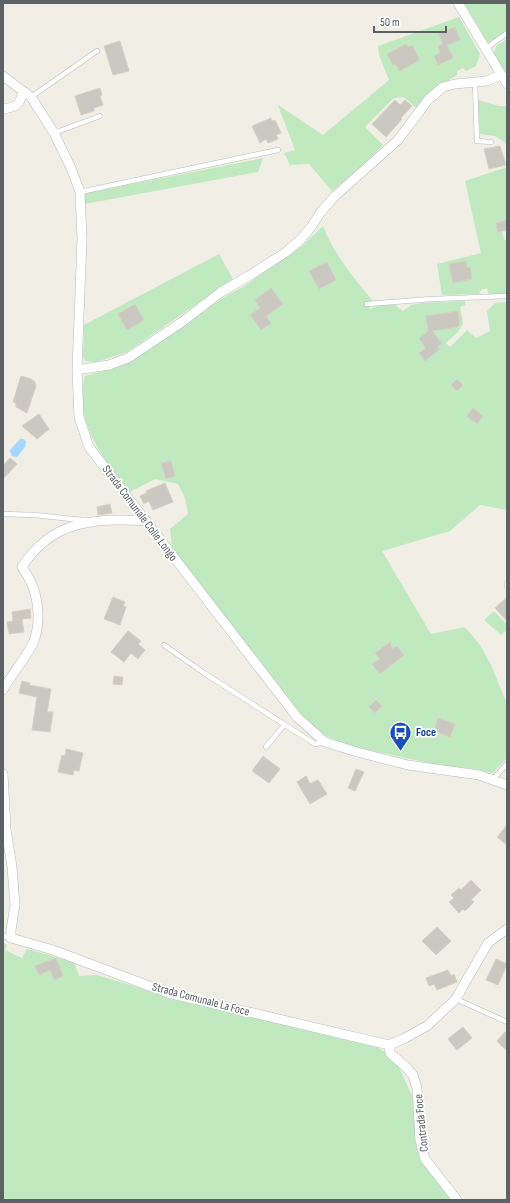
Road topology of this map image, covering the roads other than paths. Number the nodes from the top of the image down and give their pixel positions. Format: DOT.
graph roads {
  1 [pos="458,3"];
  2 [pos="507,33"];
  3 [pos="485,49"];
  4 [pos="97,50"];
  5 [pos="501,75"];
  6 [pos="3,76"];
  7 [pos="475,82"];
  8 [pos="507,84"];
  9 [pos="27,95"];
  10 [pos="3,109"];
  11 [pos="100,116"];
  12 [pos="54,133"];
  13 [pos="491,142"];
  14 [pos="278,150"];
  15 [pos="80,192"];
  16 [pos="507,296"];
  17 [pos="367,304"];
  18 [pos="77,370"];
  19 [pos="3,514"];
  20 [pos="146,521"];
  21 [pos="86,522"];
  22 [pos="164,645"];
  23 [pos="3,690"];
  24 [pos="284,725"];
  25 [pos="325,742"];
  26 [pos="266,747"];
  27 [pos="507,764"];
  28 [pos="3,774"];
  29 [pos="492,780"];
  30 [pos="507,785"];
  31 [pos="507,929"];
  32 [pos="7,937"];
  33 [pos="456,999"];
  34 [pos="507,1022"];
  35 [pos="389,1045"];
  36 [pos="457,1200"];
  1 -- 3 [label="street"];
  2 -- 3 [label="lane"];
  3 -- 5 [label="street"];
  4 -- 9 [label="lane"];
  5 -- 7 [label="street"];
  5 -- 8 [label="street"];
  6 -- 9 [label="street, Strada Comunale Colle Longo"];
  7 -- 13 [label="lane"];
  7 -- 18 [label="street"];
  9 -- 10 [label="street"];
  9 -- 12 [label="street, Strada Comunale Colle Longo"];
  11 -- 12 [label="lane"];
  12 -- 15 [label="street, Strada Comunale Colle Longo"];
  14 -- 15 [label="lane"];
  15 -- 18 [label="street, Strada Comunale Colle Longo"];
  16 -- 17 [label="lane"];
  18 -- 20 [label="street, Strada Comunale Colle Longo"];
  19 -- 21 [label="lane"];
  20 -- 21 [label="street"];
  20 -- 25 [label="street, Strada Comunale Colle Longo"];
  21 -- 23 [label="street"];
  22 -- 24 [label="lane"];
  24 -- 25 [label="lane"];
  24 -- 26 [label="lane"];
  25 -- 29 [label="street, Strada Comunale Colle Longo"];
  27 -- 29 [label="lane"];
  28 -- 32 [label="street, Strada Comunale La Foce"];
  29 -- 30 [label="street, Strada Comunale Colle Longo"];
  31 -- 33 [label="street"];
  32 -- 35 [label="street, Strada Comunale La Foce"];
  33 -- 34 [label="lane"];
  33 -- 35 [label="street"];
  35 -- 36 [label="street, Contrada Foce"];
}
